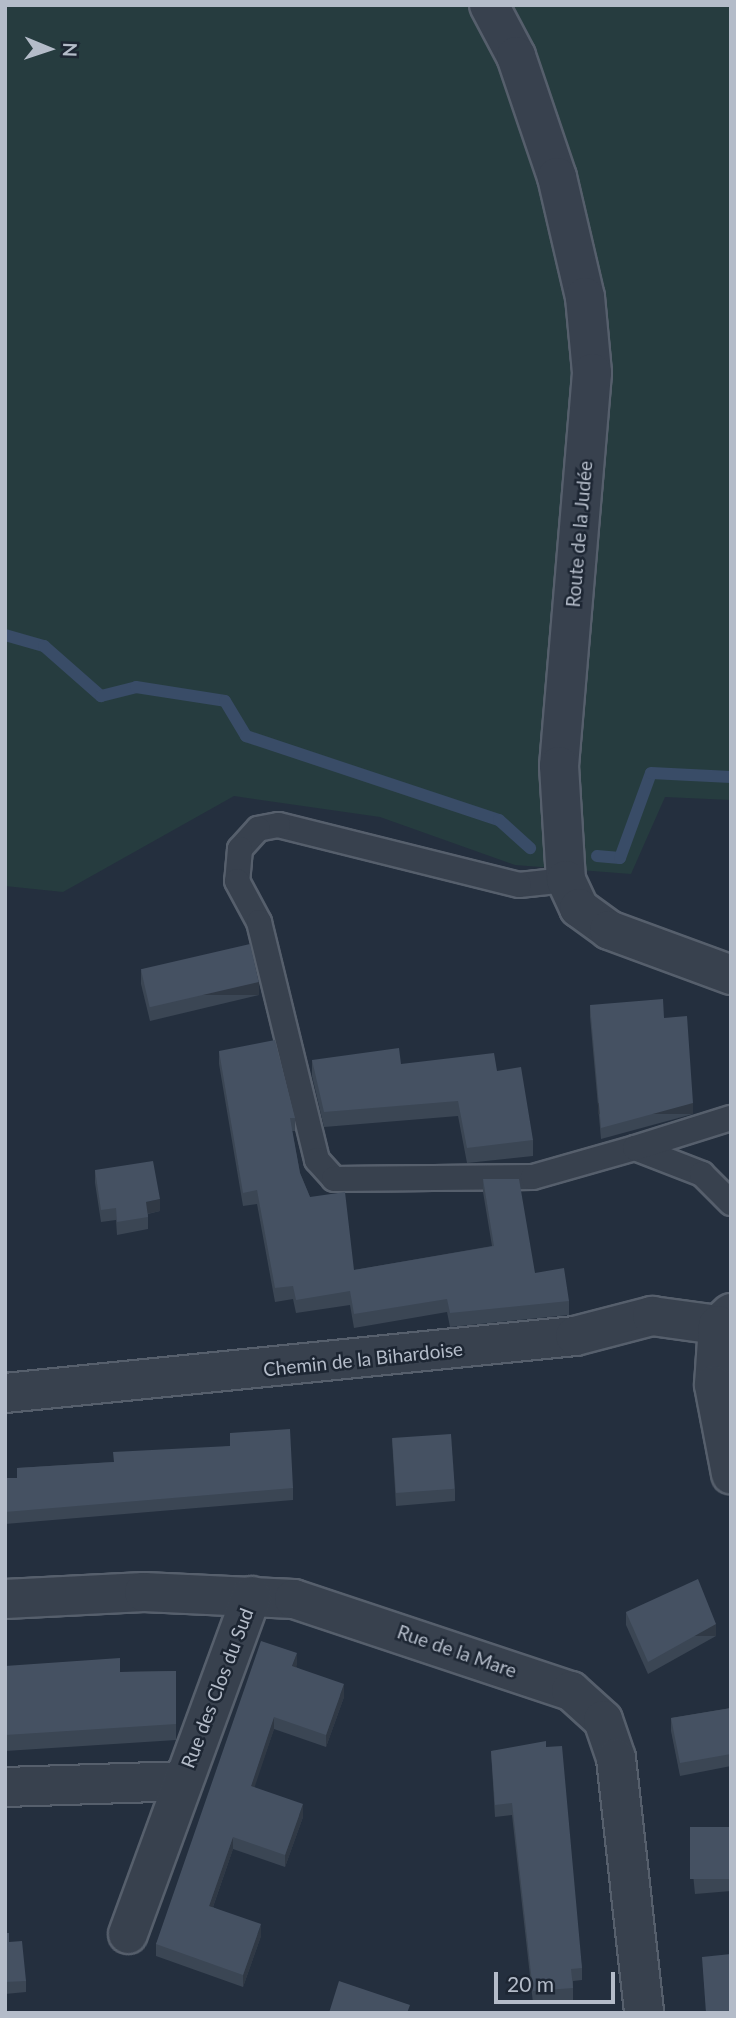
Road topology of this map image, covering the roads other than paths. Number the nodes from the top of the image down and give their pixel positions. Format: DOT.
graph roads {
  1 [pos="489,5"];
  2 [pos="566,880"];
  3 [pos="731,975"];
  4 [pos="731,1118"];
  5 [pos="635,1148"];
  6 [pos="731,1203"];
  7 [pos="726,1326"];
  8 [pos="5,1393"];
  9 [pos="731,1474"];
  10 [pos="252,1595"];
  11 [pos="5,1600"];
  12 [pos="183,1781"];
  13 [pos="5,1787"];
  14 [pos="128,1934"];
  15 [pos="644,2013"];
  1 -- 2 [label="street, Route de la Judée"];
  2 -- 3 [label="street, Route de la Judée"];
  2 -- 5 [label="lane"];
  4 -- 5 [label="lane"];
  5 -- 6 [label="lane"];
  7 -- 8 [label="street, Chemin de la Bihardoise"];
  7 -- 9 [label="street"];
  10 -- 11 [label="street, Rue de la Mare"];
  10 -- 12 [label="street, Rue des Clos du Sud"];
  10 -- 15 [label="street, Rue de la Mare"];
  12 -- 13 [label="street, Rue des Clos du Sud"];
  12 -- 14 [label="street, Rue des Clos du Sud"];
}
